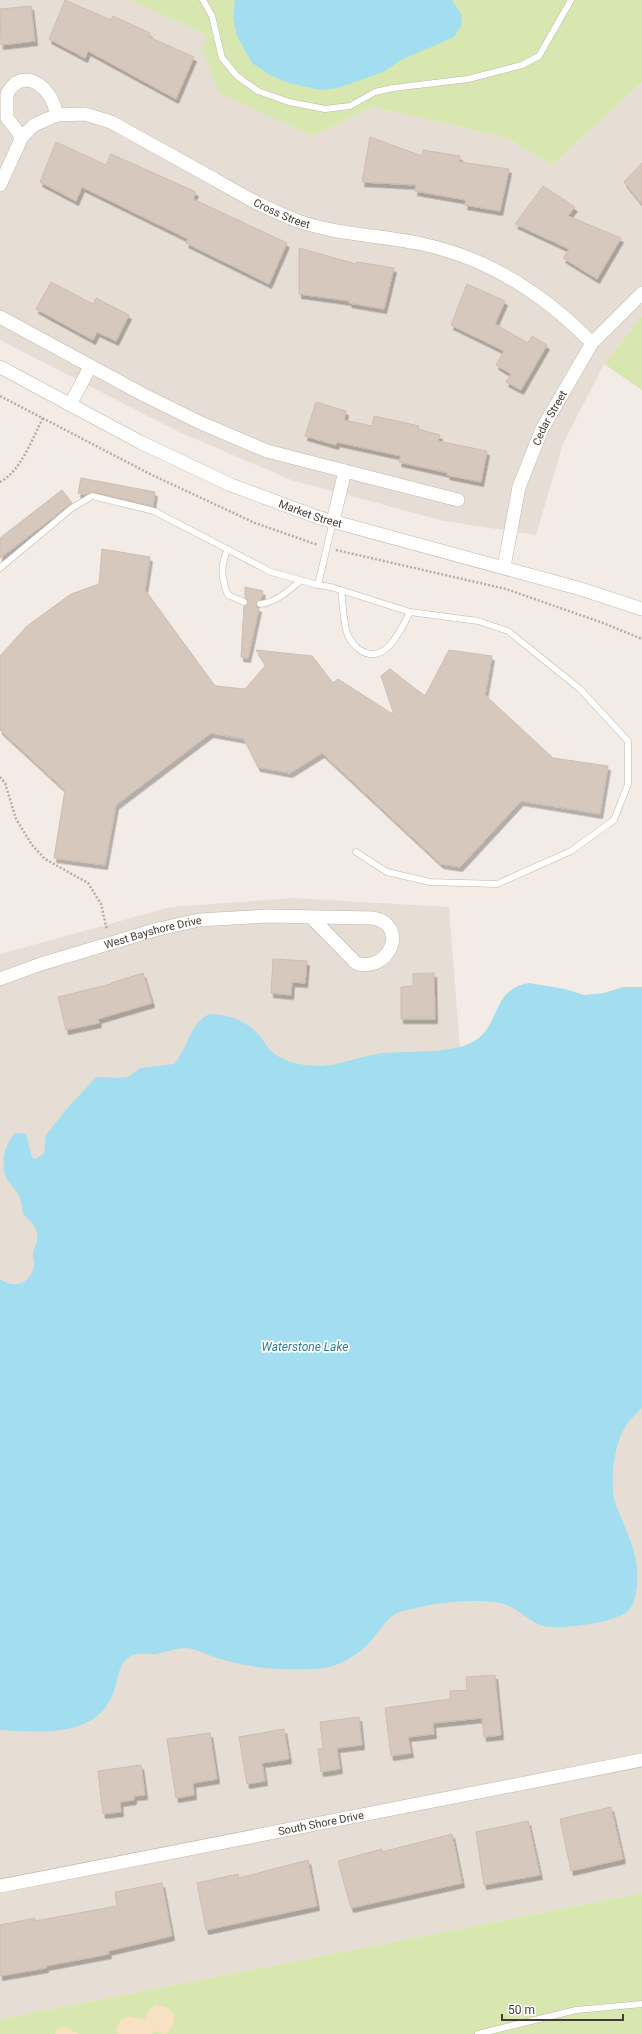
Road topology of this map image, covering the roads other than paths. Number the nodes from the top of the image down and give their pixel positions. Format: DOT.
graph roads {
  1 [pos="202,0"];
  2 [pos="571,0"];
  3 [pos="58,115"];
  4 [pos="22,137"];
  5 [pos="0,185"];
  6 [pos="642,293"];
  7 [pos="0,317"];
  8 [pos="592,343"];
  9 [pos="0,367"];
  10 [pos="90,367"];
  11 [pos="70,405"];
  12 [pos="345,471"];
  13 [pos="458,500"];
  14 [pos="333,521"];
  15 [pos="228,550"];
  16 [pos="504,567"];
  17 [pos="0,568"];
  18 [pos="300,581"];
  19 [pos="318,585"];
  20 [pos="341,590"];
  21 [pos="244,602"];
  22 [pos="260,604"];
  23 [pos="642,609"];
  24 [pos="410,612"];
  25 [pos="356,852"];
  26 [pos="312,918"];
  27 [pos="0,979"];
  28 [pos="642,1760"];
  29 [pos="0,1886"];
  30 [pos="642,2004"];
  31 [pos="478,2034"];
  1 -- 2 [label="lane"];
  3 -- 4 [label="street, Cross Street"];
  3 -- 4 [label="street"];
  3 -- 8 [label="street, Cross Street"];
  4 -- 5 [label="street, Cross Street"];
  6 -- 8 [label="street, Cedar Street"];
  7 -- 10 [label="street"];
  8 -- 16 [label="street, Cedar Street"];
  9 -- 11 [label="street, Market Street"];
  10 -- 11 [label="street"];
  10 -- 12 [label="street"];
  11 -- 14 [label="street, Market Street"];
  12 -- 13 [label="street"];
  12 -- 14 [label="street"];
  14 -- 16 [label="street, Market Street"];
  14 -- 19 [label="lane"];
  15 -- 17 [label="lane"];
  15 -- 18 [label="lane"];
  15 -- 21 [label="lane"];
  16 -- 23 [label="street, Market Street"];
  18 -- 19 [label="lane"];
  18 -- 22 [label="lane"];
  19 -- 20 [label="lane"];
  20 -- 24 [label="lane"];
  20 -- 24 [label="lane"];
  24 -- 25 [label="lane"];
  26 -- 26 [label="street, West Bayshore Drive"];
  26 -- 27 [label="street, West Bayshore Drive"];
  28 -- 29 [label="street, South Shore Drive"];
  30 -- 31 [label="lane"];
}
